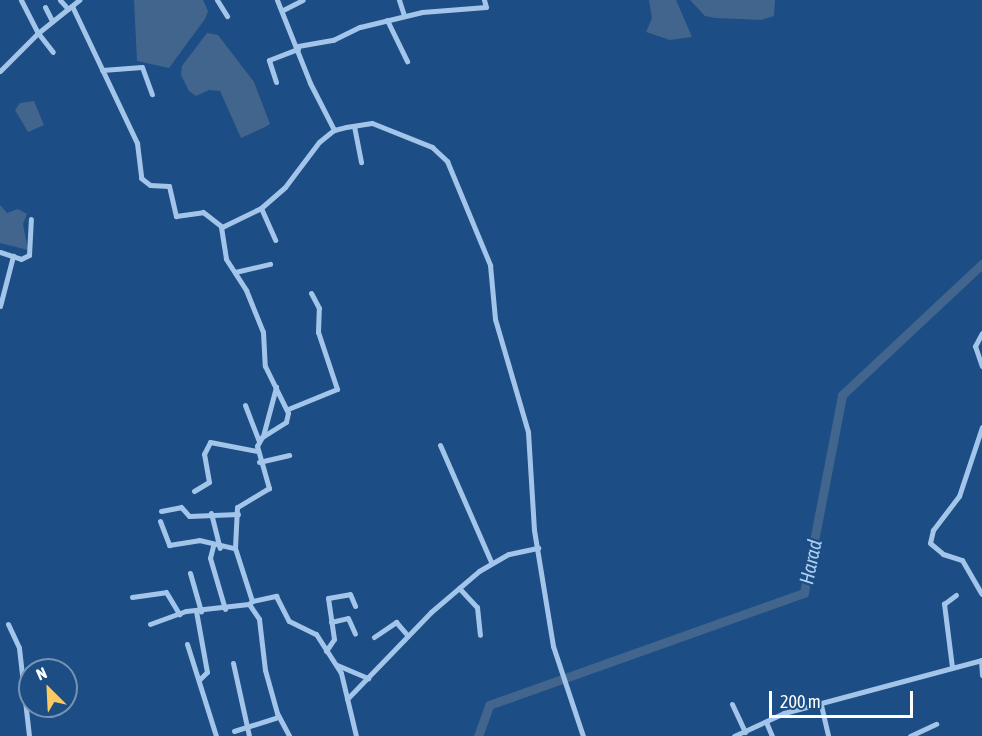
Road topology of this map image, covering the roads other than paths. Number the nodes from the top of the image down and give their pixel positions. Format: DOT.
graph roads {
  1 [pos="21,0"];
  2 [pos="60,0"];
  3 [pos="79,0"];
  4 [pos="217,0"];
  5 [pos="277,0"];
  6 [pos="303,0"];
  7 [pos="399,0"];
  8 [pos="484,0"];
  9 [pos="45,7"];
  10 [pos="70,8"];
  11 [pos="283,10"];
  12 [pos="227,15"];
  13 [pos="404,15"];
  14 [pos="387,20"];
  15 [pos="52,21"];
  16 [pos="38,33"];
  17 [pos="298,47"];
  18 [pos="53,52"];
  19 [pos="407,61"];
  20 [pos="1,68"];
  21 [pos="102,69"];
  22 [pos="276,82"];
  23 [pos="152,94"];
  24 [pos="354,126"];
  25 [pos="334,130"];
  26 [pos="361,162"];
  27 [pos="261,208"];
  28 [pos="31,219"];
  29 [pos="220,227"];
  30 [pos="275,240"];
  31 [pos="0,252"];
  32 [pos="12,256"];
  33 [pos="270,264"];
  34 [pos="235,272"];
  35 [pos="311,293"];
  36 [pos="0,306"];
  37 [pos="982,333"];
  38 [pos="982,366"];
  39 [pos="276,387"];
  40 [pos="245,405"];
  41 [pos="288,409"];
  42 [pos="982,427"];
  43 [pos="260,439"];
  44 [pos="440,445"];
  45 [pos="257,451"];
  46 [pos="289,455"];
  47 [pos="260,462"];
  48 [pos="194,491"];
  49 [pos="161,511"];
  50 [pos="211,513"];
  51 [pos="238,514"];
  52 [pos="160,521"];
  53 [pos="213,546"];
  54 [pos="220,548"];
  55 [pos="235,548"];
  56 [pos="538,548"];
  57 [pos="491,562"];
  58 [pos="190,573"];
  59 [pos="459,588"];
  60 [pos="982,594"];
  61 [pos="956,595"];
  62 [pos="132,597"];
  63 [pos="250,603"];
  64 [pos="355,606"];
  65 [pos="225,609"];
  66 [pos="199,611"];
  67 [pos="179,614"];
  68 [pos="331,622"];
  69 [pos="8,624"];
  70 [pos="150,624"];
  71 [pos="355,634"];
  72 [pos="480,635"];
  73 [pos="408,636"];
  74 [pos="374,637"];
  75 [pos="187,644"];
  76 [pos="326,651"];
  77 [pos="981,660"];
  78 [pos="233,663"];
  79 [pos="335,663"];
  80 [pos="952,667"];
  81 [pos="982,675"];
  82 [pos="368,678"];
  83 [pos="200,679"];
  84 [pos="880,688"];
  85 [pos="883,696"];
  86 [pos="346,699"];
  87 [pos="732,704"];
  88 [pos="821,705"];
  89 [pos="278,717"];
  90 [pos="766,722"];
  91 [pos="936,724"];
  92 [pos="247,727"];
  93 [pos="234,731"];
  94 [pos="745,732"];
  95 [pos="29,736"];
  96 [pos="216,736"];
  97 [pos="249,736"];
  98 [pos="289,736"];
  99 [pos="355,736"];
  100 [pos="583,736"];
  101 [pos="734,736"];
  102 [pos="772,736"];
  103 [pos="828,736"];
  104 [pos="910,736"];
  1 -- 16 [label="street"];
  2 -- 10 [label="street"];
  3 -- 10 [label="street"];
  4 -- 12 [label="street"];
  5 -- 11 [label="street"];
  6 -- 11 [label="street"];
  7 -- 13 [label="street"];
  8 -- 13 [label="street"];
  9 -- 15 [label="street"];
  10 -- 15 [label="street"];
  10 -- 21 [label="street"];
  11 -- 17 [label="street"];
  13 -- 14 [label="street"];
  14 -- 17 [label="street"];
  14 -- 19 [label="street"];
  15 -- 16 [label="street"];
  16 -- 18 [label="street"];
  16 -- 20 [label="street"];
  17 -- 22 [label="street"];
  17 -- 25 [label="street"];
  21 -- 23 [label="street"];
  21 -- 29 [label="street"];
  24 -- 25 [label="street"];
  24 -- 26 [label="street"];
  24 -- 56 [label="street"];
  25 -- 27 [label="street"];
  27 -- 29 [label="street"];
  27 -- 30 [label="street"];
  28 -- 32 [label="street"];
  29 -- 34 [label="street"];
  31 -- 32 [label="street"];
  32 -- 36 [label="street"];
  33 -- 34 [label="street"];
  34 -- 39 [label="street"];
  35 -- 41 [label="street"];
  37 -- 38 [label="street"];
  39 -- 41 [label="street"];
  39 -- 43 [label="street"];
  40 -- 43 [label="street"];
  41 -- 43 [label="street"];
  42 -- 60 [label="street"];
  43 -- 45 [label="street"];
  44 -- 57 [label="street"];
  45 -- 47 [label="street"];
  45 -- 48 [label="street"];
  46 -- 47 [label="street"];
  47 -- 51 [label="street"];
  49 -- 50 [label="street"];
  50 -- 51 [label="street"];
  50 -- 54 [label="street"];
  51 -- 55 [label="street"];
  52 -- 53 [label="street"];
  53 -- 54 [label="street"];
  53 -- 65 [label="street"];
  54 -- 55 [label="street"];
  55 -- 63 [label="street"];
  56 -- 57 [label="street"];
  56 -- 100 [label="street"];
  57 -- 59 [label="street"];
  58 -- 66 [label="street"];
  59 -- 72 [label="street"];
  59 -- 73 [label="street"];
  61 -- 80 [label="street"];
  62 -- 67 [label="street"];
  63 -- 65 [label="street"];
  63 -- 76 [label="street"];
  63 -- 89 [label="street"];
  64 -- 68 [label="street"];
  65 -- 66 [label="street"];
  66 -- 67 [label="street"];
  66 -- 83 [label="street"];
  67 -- 70 [label="street"];
  68 -- 71 [label="street"];
  68 -- 76 [label="street"];
  69 -- 95 [label="street"];
  73 -- 74 [label="street"];
  73 -- 82 [label="street"];
  75 -- 83 [label="street"];
  76 -- 79 [label="street"];
  77 -- 80 [label="street"];
  77 -- 81 [label="street"];
  78 -- 92 [label="street"];
  79 -- 82 [label="street"];
  79 -- 86 [label="street"];
  80 -- 84 [label="street"];
  82 -- 86 [label="street"];
  83 -- 96 [label="street"];
  84 -- 85 [label="street"];
  84 -- 88 [label="street"];
  86 -- 99 [label="street"];
  87 -- 94 [label="street"];
  88 -- 90 [label="street"];
  88 -- 103 [label="street"];
  89 -- 92 [label="street"];
  89 -- 98 [label="street"];
  90 -- 94 [label="street"];
  90 -- 102 [label="street"];
  91 -- 104 [label="street"];
  92 -- 93 [label="street"];
  92 -- 97 [label="street"];
  94 -- 101 [label="street"];
}
